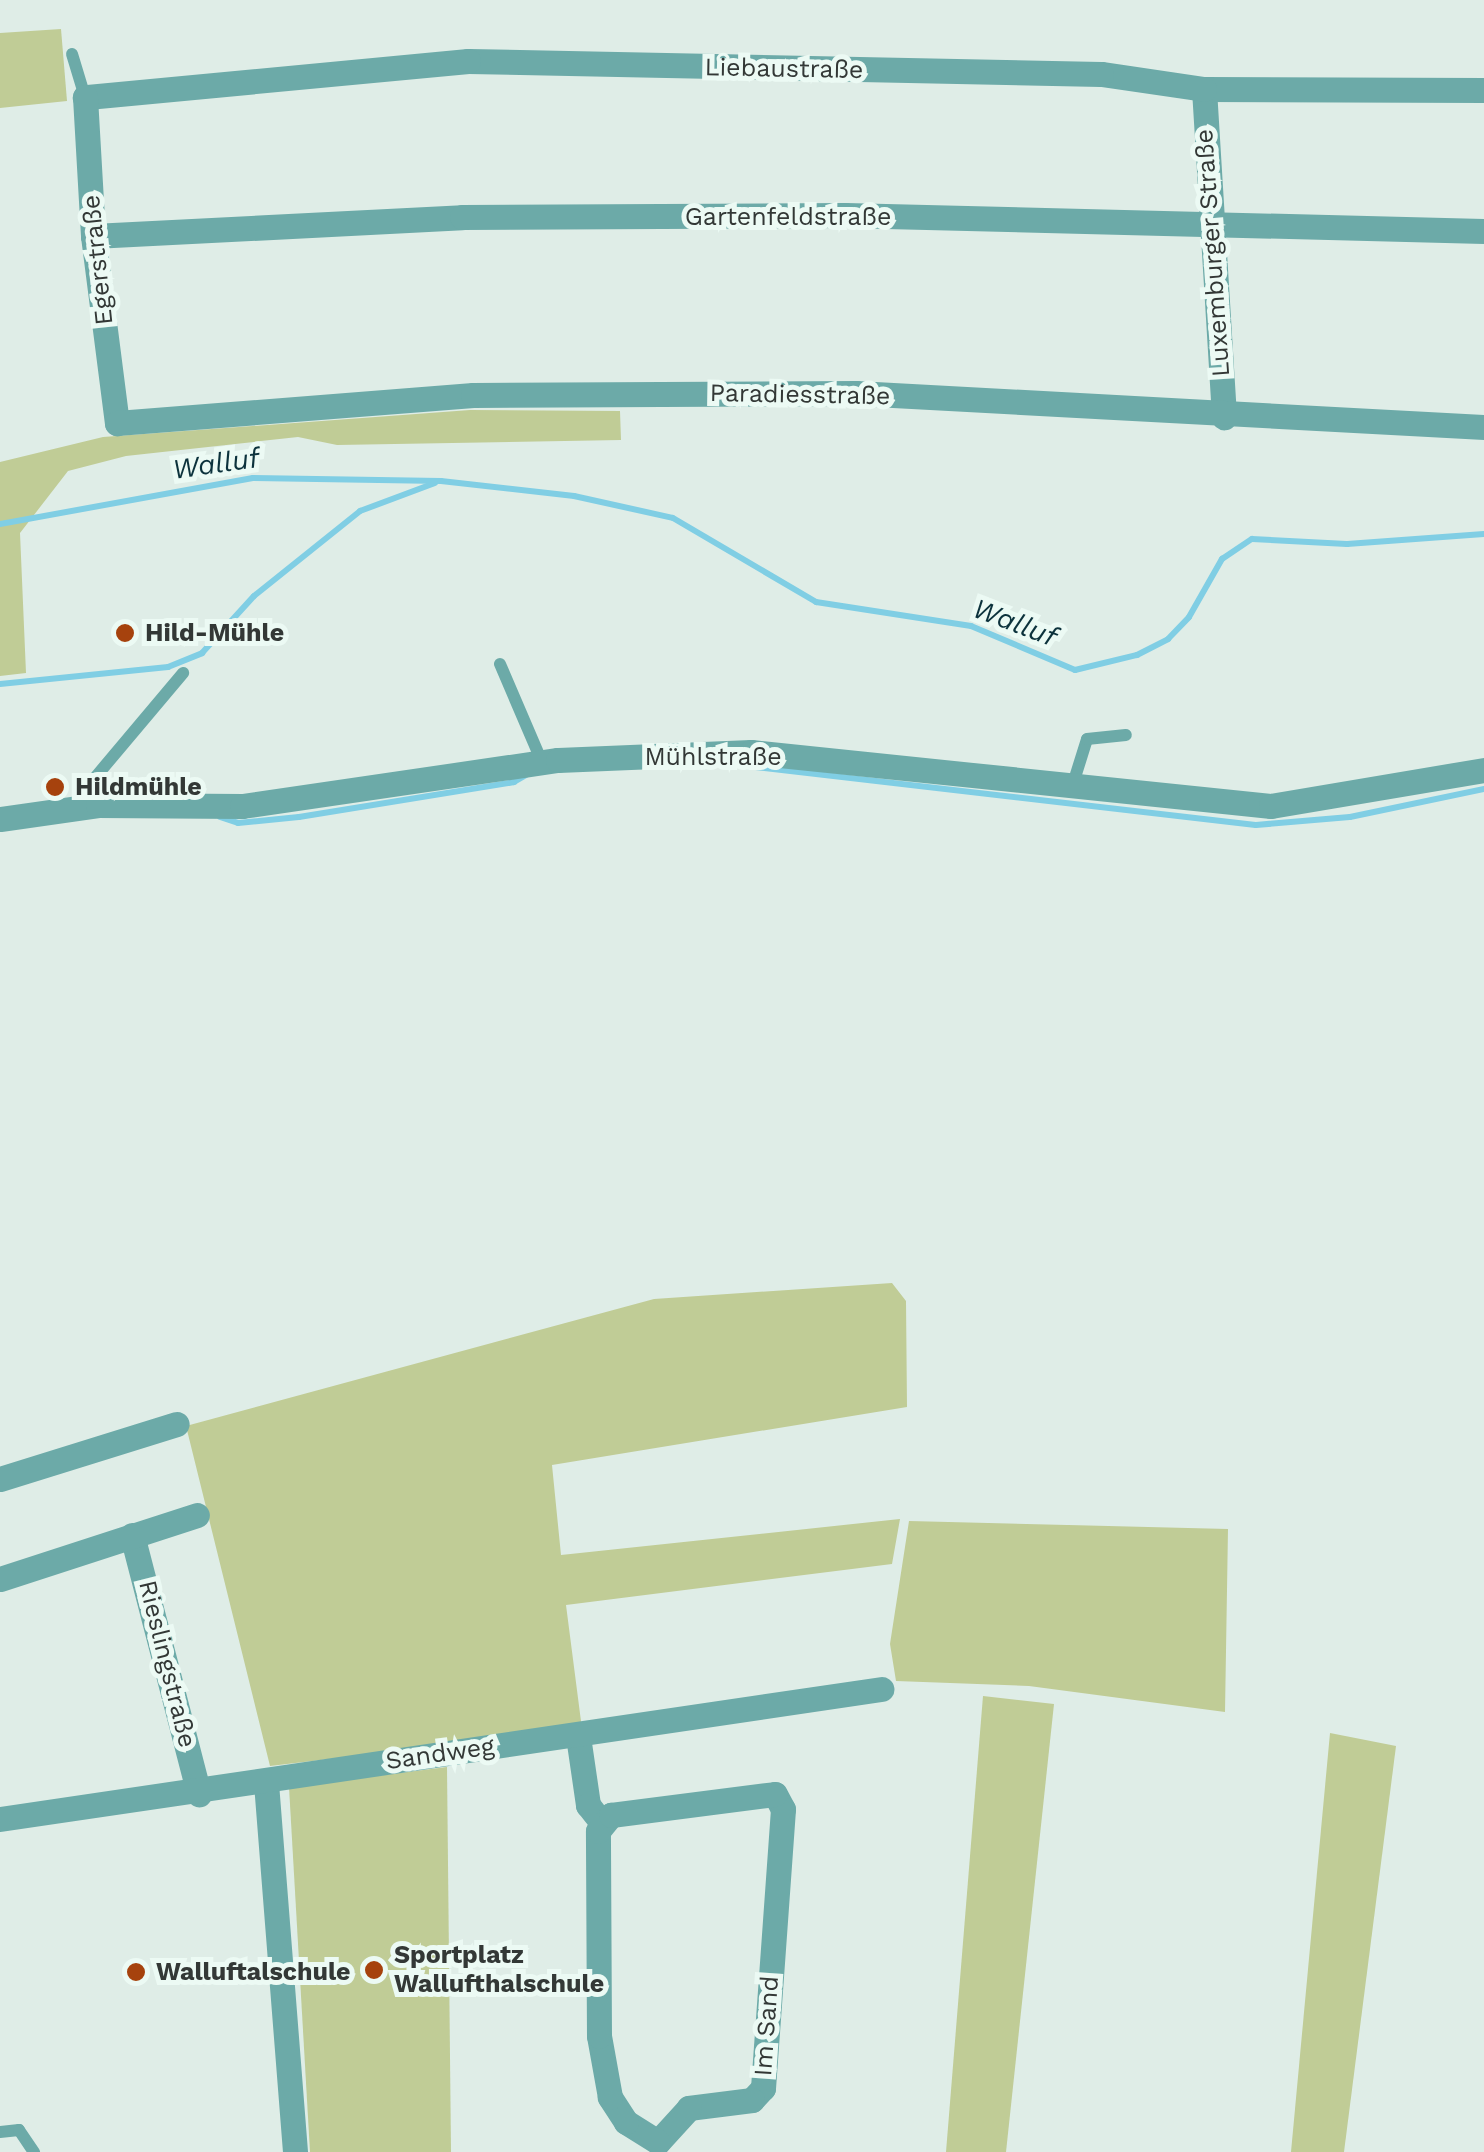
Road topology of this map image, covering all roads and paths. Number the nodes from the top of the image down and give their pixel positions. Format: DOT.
graph roads {
  1 [pos="72,54"];
  2 [pos="1204,89"];
  3 [pos="1484,90"];
  4 [pos="85,96"];
  5 [pos="1208,226"];
  6 [pos="1484,231"];
  7 [pos="93,236"];
  8 [pos="1224,417"];
  9 [pos="117,424"];
  10 [pos="1484,427"];
  11 [pos="500,664"];
  12 [pos="183,673"];
  13 [pos="1126,735"];
  14 [pos="542,762"];
  15 [pos="1484,770"];
  16 [pos="1072,787"];
  17 [pos="98,805"];
  18 [pos="0,820"];
  19 [pos="177,1424"];
  20 [pos="0,1479"];
  21 [pos="196,1516"];
  22 [pos="132,1535"];
  23 [pos="0,1579"];
  24 [pos="881,1689"];
  25 [pos="579,1743"];
  26 [pos="266,1783"];
  27 [pos="199,1794"];
  28 [pos="0,1819"];
  29 [pos="602,1823"];
  30 [pos="0,2132"];
  31 [pos="661,2149"];
  32 [pos="34,2152"];
  33 [pos="295,2152"];
  1 -- 4 [label="lane"];
  2 -- 3 [label="street, Liebaustraße"];
  2 -- 4 [label="street, Liebaustraße"];
  2 -- 5 [label="street, Luxemburger Straße"];
  4 -- 7 [label="street, Egerstraße"];
  5 -- 6 [label="street, Gartenfeldstraße"];
  5 -- 7 [label="street, Gartenfeldstraße"];
  5 -- 8 [label="street, Luxemburger Straße"];
  7 -- 9 [label="street, Egerstraße"];
  8 -- 9 [label="street, Paradiesstraße"];
  8 -- 10 [label="street, Paradiesstraße"];
  11 -- 14 [label="lane"];
  12 -- 17 [label="lane"];
  13 -- 16 [label="lane"];
  14 -- 16 [label="street, Mühlstraße"];
  14 -- 17 [label="street, Mühlstraße"];
  15 -- 16 [label="street, Mühlstraße"];
  17 -- 18 [label="street, Mühlstraße"];
  19 -- 20 [label="street"];
  21 -- 22 [label="street"];
  22 -- 23 [label="street"];
  22 -- 27 [label="street, Rieslingstraße"];
  24 -- 26 [label="street, Sandweg"];
  25 -- 29 [label="street, Im Sand"];
  26 -- 27 [label="street, Sandweg"];
  26 -- 33 [label="street"];
  27 -- 28 [label="street, Sandweg"];
  29 -- 31 [label="street, Im Sand"];
  29 -- 31 [label="street, Im Sand"];
  30 -- 32 [label="lane"];
}
